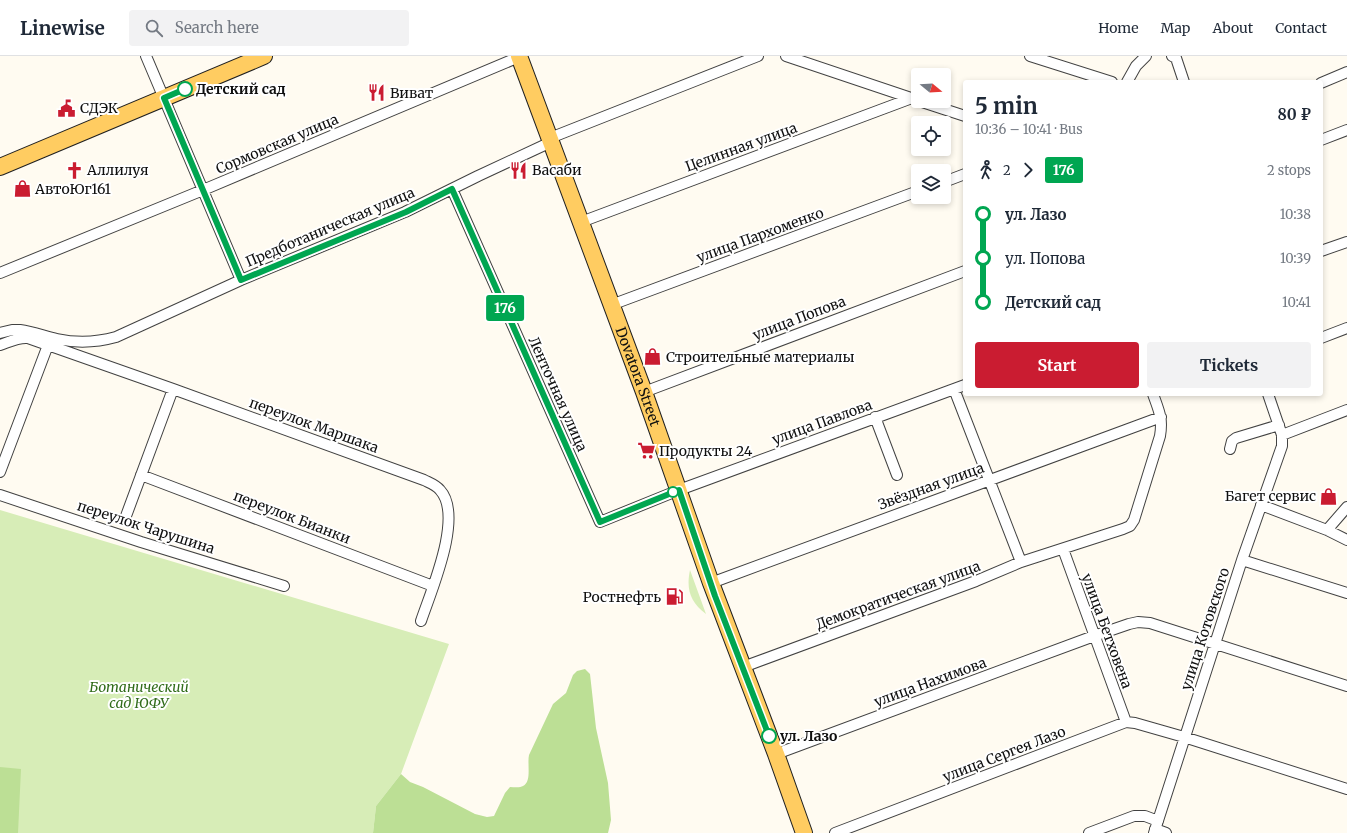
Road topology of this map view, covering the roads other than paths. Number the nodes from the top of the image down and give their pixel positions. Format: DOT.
graph roads {
  1 [pos="146,56"];
  2 [pos="247,56"];
  3 [pos="264,56"];
  4 [pos="519,56"];
  5 [pos="758,56"];
  6 [pos="786,56"];
  7 [pos="1030,56"];
  8 [pos="1146,56"];
  9 [pos="1177,57"];
  10 [pos="1347,72"];
  11 [pos="1106,80"];
  12 [pos="1128,80"];
  13 [pos="1183,80"];
  14 [pos="1323,82"];
  15 [pos="163,95"];
  16 [pos="911,98"];
  17 [pos="911,102"];
  18 [pos="940,108"];
  19 [pos="963,115"];
  20 [pos="1347,130"];
  21 [pos="1323,139"];
  22 [pos="550,140"];
  23 [pos="0,159"];
  24 [pos="0,167"];
  25 [pos="963,175"];
  26 [pos="951,179"];
  27 [pos="452,189"];
  28 [pos="203,190"];
  29 [pos="911,195"];
  30 [pos="580,222"];
  31 [pos="1347,242"];
  32 [pos="1323,250"];
  33 [pos="963,272"];
  34 [pos="0,273"];
  35 [pos="241,280"];
  36 [pos="611,304"];
  37 [pos="1347,328"];
  38 [pos="0,333"];
  39 [pos="1323,337"];
  40 [pos="0,345"];
  41 [pos="48,345"];
  42 [pos="963,386"];
  43 [pos="173,389"];
  44 [pos="954,389"];
  45 [pos="644,392"];
  46 [pos="1154,396"];
  47 [pos="1269,396"];
  48 [pos="1347,410"];
  49 [pos="876,417"];
  50 [pos="1161,417"];
  51 [pos="1279,425"];
  52 [pos="1282,435"];
  53 [pos="1230,449"];
  54 [pos="0,472"];
  55 [pos="142,475"];
  56 [pos="897,475"];
  57 [pos="989,480"];
  58 [pos="679,490"];
  59 [pos="0,495"];
  60 [pos="1261,505"];
  61 [pos="1347,507"];
  62 [pos="126,516"];
  63 [pos="600,522"];
  64 [pos="1327,530"];
  65 [pos="1347,540"];
  66 [pos="1062,549"];
  67 [pos="1242,560"];
  68 [pos="1021,562"];
  69 [pos="711,582"];
  70 [pos="284,586"];
  71 [pos="433,586"];
  72 [pos="1347,593"];
  73 [pos="421,620"];
  74 [pos="1094,636"];
  75 [pos="1214,644"];
  76 [pos="742,667"];
  77 [pos="1347,686"];
  78 [pos="1126,722"];
  79 [pos="1184,737"];
  80 [pos="776,754"];
  81 [pos="1347,789"];
  82 [pos="1156,828"];
  83 [pos="804,833"];
  84 [pos="835,833"];
  85 [pos="1089,833"];
  86 [pos="1166,833"];
  1 -- 15 [label="street"];
  2 -- 15 [label="main road"];
  3 -- 15 [label="main road"];
  4 -- 22 [label="main road, Dovatora Street"];
  4 -- 28 [label="street, Сормовская улица"];
  5 -- 22 [label="street, Предботаническая улица"];
  6 -- 16 [label="street"];
  7 -- 11 [label="street"];
  8 -- 12 [label="street"];
  9 -- 13 [label="street"];
  10 -- 14 [label="street"];
  15 -- 23 [label="main road"];
  15 -- 24 [label="main road"];
  15 -- 28 [label="street"];
  17 -- 30 [label="street, Целинная улица"];
  18 -- 19 [label="street"];
  20 -- 21 [label="street"];
  22 -- 27 [label="street, Предботаническая улица"];
  22 -- 30 [label="main road, Dovatora Street"];
  25 -- 26 [label="street"];
  27 -- 35 [label="street, Предботаническая улица"];
  27 -- 63 [label="street, Ленточная улица"];
  28 -- 34 [label="street, Сормовская улица"];
  28 -- 35 [label="street"];
  29 -- 36 [label="street, улица Пархоменко"];
  30 -- 36 [label="main road, Dovatora Street"];
  31 -- 32 [label="street"];
  33 -- 45 [label="street, улица Попова"];
  35 -- 38 [label="street, Предботаническая улица"];
  36 -- 45 [label="main road, Dovatora Street"];
  37 -- 39 [label="street"];
  40 -- 41 [label="street"];
  41 -- 43 [label="street, переулок Маршака"];
  41 -- 54 [label="street"];
  42 -- 44 [label="street, улица Павлова"];
  43 -- 55 [label="street"];
  43 -- 71 [label="street, переулок Маршака"];
  44 -- 49 [label="street, улица Павлова"];
  44 -- 57 [label="street"];
  45 -- 58 [label="main road, Dovatora Street"];
  46 -- 50 [label="street"];
  47 -- 51 [label="street, улица Котовского"];
  48 -- 52 [label="street"];
  49 -- 56 [label="street"];
  49 -- 58 [label="street, улица Павлова"];
  50 -- 57 [label="street, Звёздная улица"];
  50 -- 66 [label="street, Демократическая улица"];
  51 -- 52 [label="street, улица Котовского"];
  51 -- 53 [label="street"];
  52 -- 60 [label="street, улица Котовского"];
  55 -- 62 [label="street"];
  55 -- 71 [label="street, переулок Бианки"];
  57 -- 68 [label="street"];
  57 -- 69 [label="street, Звёздная улица"];
  58 -- 63 [label="street, улица Павлова"];
  58 -- 69 [label="main road, Dovatora Street"];
  59 -- 70 [label="street, переулок Чарушина"];
  60 -- 64 [label="street"];
  60 -- 67 [label="street, улица Котовского"];
  61 -- 64 [label="street"];
  64 -- 65 [label="street"];
  66 -- 68 [label="street, Демократическая улица"];
  66 -- 74 [label="street, улица Бетховена"];
  67 -- 72 [label="street"];
  67 -- 75 [label="street, улица Котовского"];
  68 -- 76 [label="street, Демократическая улица"];
  69 -- 76 [label="main road, Dovatora Street"];
  71 -- 73 [label="street, переулок Маршака"];
  74 -- 75 [label="street, улица Нахимова"];
  74 -- 78 [label="street, улица Бетховена"];
  74 -- 80 [label="street, улица Нахимова"];
  75 -- 77 [label="street, улица Нахимова"];
  75 -- 79 [label="street, улица Котовского"];
  76 -- 80 [label="main road, Dovatora Street"];
  78 -- 79 [label="street"];
  78 -- 84 [label="street, улица Сергея Лазо"];
  79 -- 81 [label="street"];
  79 -- 82 [label="street, улица Котовского"];
  80 -- 83 [label="main road, Dovatora Street"];
  82 -- 85 [label="street"];
  82 -- 86 [label="street"];
}
